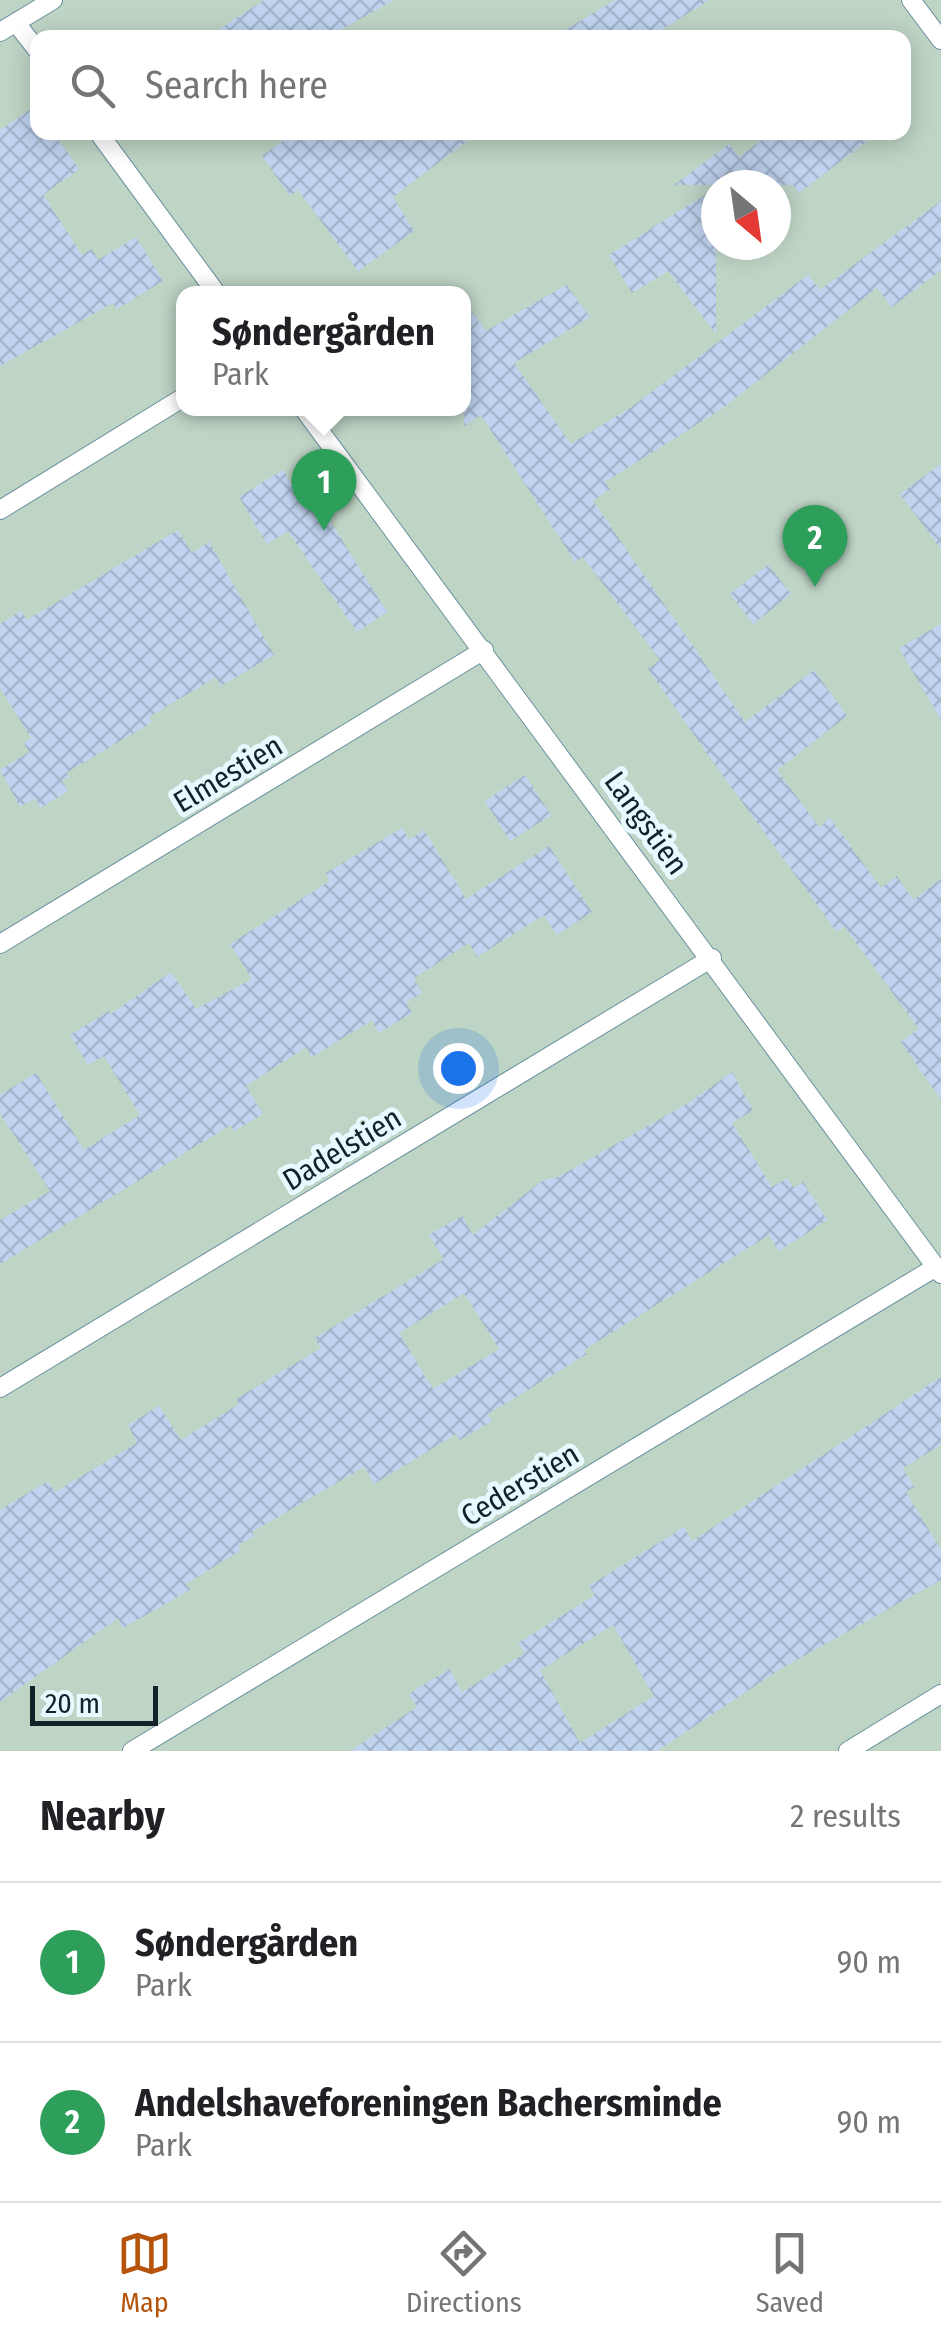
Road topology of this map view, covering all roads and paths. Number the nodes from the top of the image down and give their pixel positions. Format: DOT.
graph roads {
  1 [pos="53,0"];
  2 [pos="911,0"];
  3 [pos="8,28"];
  4 [pos="941,40"];
  5 [pos="30,46"];
  6 [pos="104,140"];
  7 [pos="211,286"];
  8 [pos="176,402"];
  9 [pos="309,416"];
  10 [pos="0,510"];
  11 [pos="484,650"];
  12 [pos="0,944"];
  13 [pos="712,958"];
  14 [pos="938,1271"];
  15 [pos="0,1388"];
  16 [pos="941,1694"];
  17 [pos="132,1751"];
  18 [pos="848,1751"];
  1 -- 3 [label="lane"];
  2 -- 4 [label="lane"];
  3 -- 5 [label="lane"];
  6 -- 7 [label="lane"];
  8 -- 10 [label="lane"];
  9 -- 11 [label="lane, Langstien"];
  11 -- 12 [label="lane, Elmestien"];
  11 -- 13 [label="lane, Langstien"];
  13 -- 14 [label="lane, Langstien"];
  13 -- 15 [label="lane, Dadelstien"];
  14 -- 17 [label="lane, Cederstien"];
  16 -- 18 [label="lane"];
}
